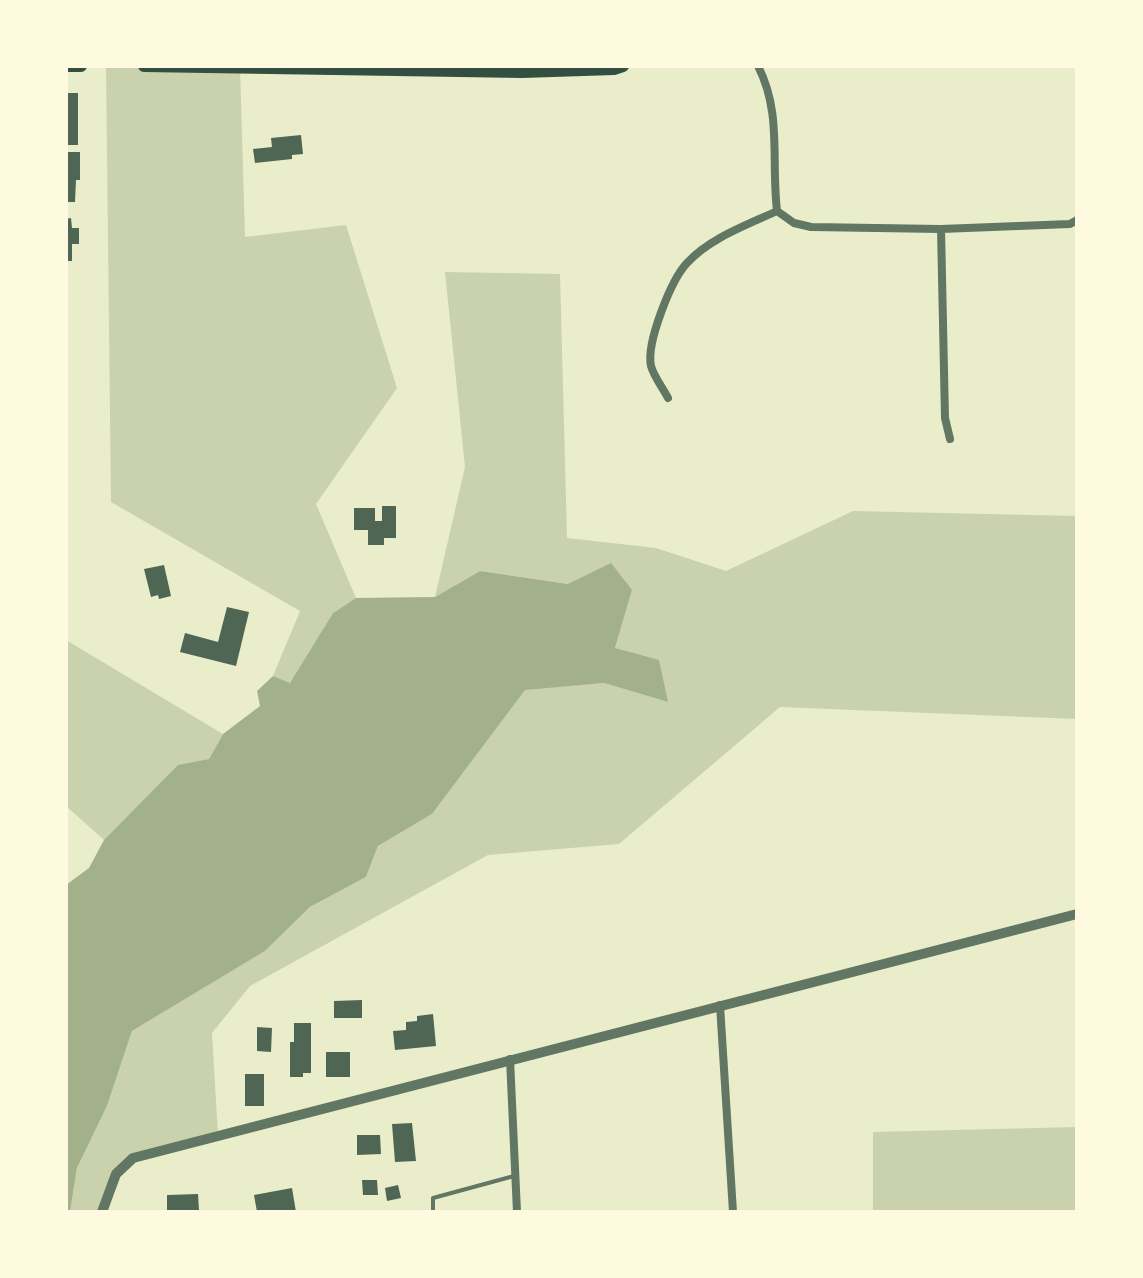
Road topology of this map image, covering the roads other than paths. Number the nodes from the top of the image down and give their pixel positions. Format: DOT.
graph roads {
  1 [pos="66,66"];
  2 [pos="81,66"];
  3 [pos="144,66"];
  4 [pos="623,66"];
  5 [pos="758,66"];
  6 [pos="777,211"];
  7 [pos="1077,220"];
  8 [pos="941,229"];
  9 [pos="668,398"];
  10 [pos="950,439"];
  11 [pos="1077,914"];
  12 [pos="720,1005"];
  13 [pos="510,1059"];
  14 [pos="515,1175"];
  15 [pos="102,1212"];
  16 [pos="433,1212"];
  17 [pos="517,1212"];
  18 [pos="733,1212"];
  1 -- 2 [label="main road"];
  3 -- 4 [label="main road"];
  5 -- 6 [label="street"];
  6 -- 8 [label="street"];
  6 -- 9 [label="street"];
  7 -- 8 [label="street"];
  8 -- 10 [label="street"];
  11 -- 12 [label="street"];
  12 -- 13 [label="street"];
  12 -- 18 [label="street"];
  13 -- 14 [label="street"];
  13 -- 15 [label="street"];
  14 -- 16 [label="lane"];
  14 -- 17 [label="street"];
}
